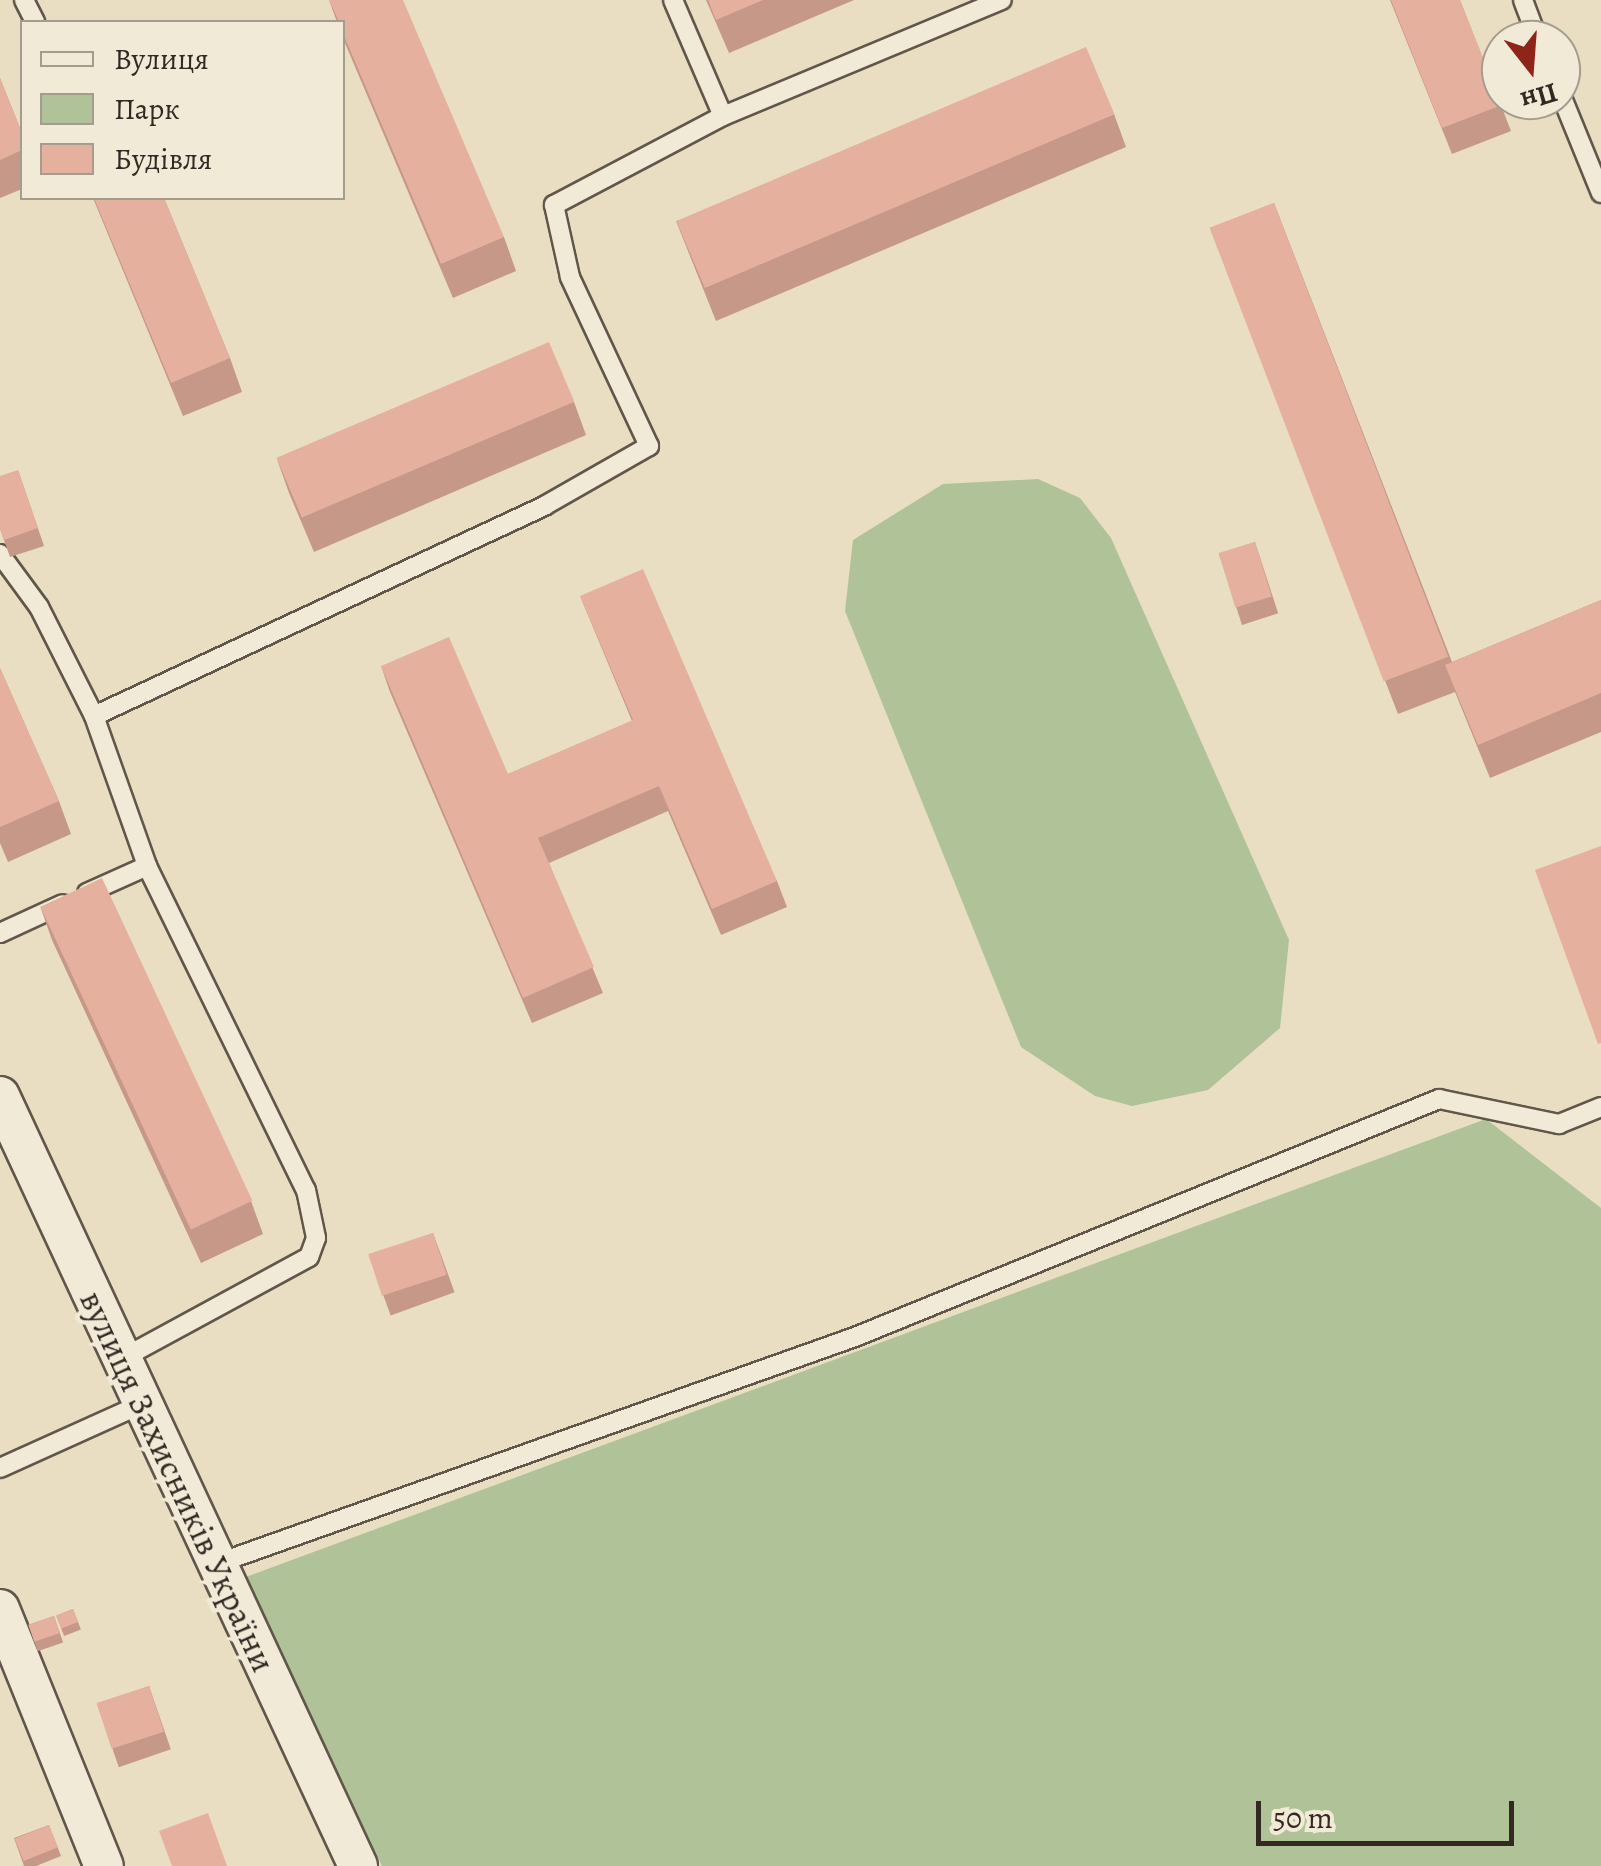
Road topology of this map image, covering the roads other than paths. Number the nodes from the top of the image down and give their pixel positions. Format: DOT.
graph roads {
  1 [pos="674,0"];
  2 [pos="1002,0"];
  3 [pos="723,116"];
  4 [pos="1571,120"];
  5 [pos="1601,193"];
  6 [pos="0,554"];
  7 [pos="94,716"];
  8 [pos="147,866"];
  9 [pos="0,933"];
  10 [pos="1,1101"];
  11 [pos="1601,1107"];
  12 [pos="122,1359"];
  13 [pos="142,1404"];
  14 [pos="0,1468"];
  15 [pos="216,1564"];
  16 [pos="0,1609"];
  17 [pos="104,1866"];
  18 [pos="358,1866"];
  1 -- 3 [label="lane"];
  2 -- 3 [label="lane"];
  3 -- 7 [label="lane"];
  4 -- 5 [label="lane"];
  6 -- 7 [label="lane"];
  7 -- 8 [label="lane"];
  8 -- 9 [label="lane"];
  8 -- 12 [label="lane"];
  10 -- 12 [label="street, вулиця Захисників України"];
  11 -- 15 [label="lane"];
  12 -- 13 [label="street, вулиця Захисників України"];
  13 -- 14 [label="lane"];
  13 -- 15 [label="street, вулиця Захисників України"];
  15 -- 18 [label="street, вулиця Захисників України"];
  16 -- 17 [label="street"];
}
